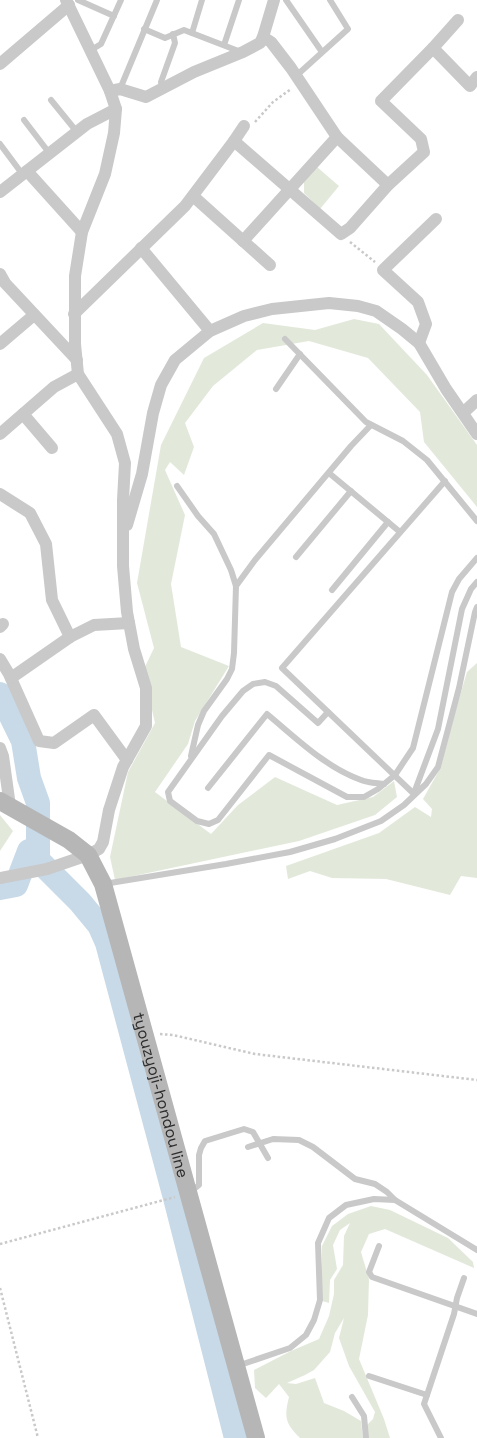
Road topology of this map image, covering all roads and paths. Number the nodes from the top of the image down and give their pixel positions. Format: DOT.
graph roads {
  1 [pos="121,0"];
  2 [pos="157,0"];
  3 [pos="202,0"];
  4 [pos="239,0"];
  5 [pos="274,0"];
  6 [pos="286,0"];
  7 [pos="330,0"];
  8 [pos="72,1"];
  9 [pos="87,2"];
  10 [pos="114,16"];
  11 [pos="458,20"];
  12 [pos="144,30"];
  13 [pos="192,33"];
  14 [pos="173,34"];
  15 [pos="263,37"];
  16 [pos="224,45"];
  17 [pos="433,48"];
  18 [pos="90,50"];
  19 [pos="242,52"];
  20 [pos="322,52"];
  21 [pos="1,60"];
  22 [pos="298,79"];
  23 [pos="475,85"];
  24 [pos="162,88"];
  25 [pos="115,90"];
  26 [pos="50,100"];
  27 [pos="116,109"];
  28 [pos="24,120"];
  29 [pos="244,126"];
  30 [pos="77,133"];
  31 [pos="337,137"];
  32 [pos="234,141"];
  33 [pos="0,144"];
  34 [pos="50,154"];
  35 [pos="25,173"];
  36 [pos="388,185"];
  37 [pos="289,189"];
  38 [pos="0,192"];
  39 [pos="193,196"];
  40 [pos="436,219"];
  41 [pos="82,232"];
  42 [pos="341,234"];
  43 [pos="243,241"];
  44 [pos="142,248"];
  45 [pos="270,265"];
  46 [pos="383,270"];
  47 [pos="0,274"];
  48 [pos="74,314"];
  49 [pos="34,315"];
  50 [pos="210,331"];
  51 [pos="285,339"];
  52 [pos="419,343"];
  53 [pos="0,344"];
  54 [pos="300,354"];
  55 [pos="77,360"];
  56 [pos="78,374"];
  57 [pos="276,389"];
  58 [pos="477,400"];
  59 [pos="463,413"];
  60 [pos="23,414"];
  61 [pos="371,425"];
  62 [pos="0,434"];
  63 [pos="477,434"];
  64 [pos="52,448"];
  65 [pos="329,473"];
  66 [pos="445,481"];
  67 [pos="177,486"];
  68 [pos="351,491"];
  69 [pos="0,494"];
  70 [pos="477,521"];
  71 [pos="388,522"];
  72 [pos="400,532"];
  73 [pos="122,539"];
  74 [pos="296,557"];
  75 [pos="477,558"];
  76 [pos="477,582"];
  77 [pos="236,586"];
  78 [pos="332,590"];
  79 [pos="477,607"];
  80 [pos="129,623"];
  81 [pos="70,637"];
  82 [pos="0,659"];
  83 [pos="11,678"];
  84 [pos="328,712"];
  85 [pos="0,748"];
  86 [pos="127,760"];
  87 [pos="191,760"];
  88 [pos="395,775"];
  89 [pos="384,784"];
  90 [pos="208,788"];
  91 [pos="414,794"];
  92 [pos="5,804"];
  93 [pos="88,855"];
  94 [pos="0,878"];
  95 [pos="103,884"];
  96 [pos="144,1032"];
  97 [pos="477,1080"];
  98 [pos="260,1143"];
  99 [pos="248,1147"];
  100 [pos="268,1158"];
  101 [pos="188,1193"];
  102 [pos="167,1199"];
  103 [pos="395,1200"];
  104 [pos="0,1244"];
  105 [pos="379,1246"];
  106 [pos="477,1250"];
  107 [pos="464,1278"];
  108 [pos="0,1288"];
  109 [pos="455,1306"];
  110 [pos="477,1314"];
  111 [pos="236,1366"];
  112 [pos="369,1376"];
  113 [pos="427,1395"];
  114 [pos="352,1397"];
  115 [pos="38,1438"];
  116 [pos="256,1438"];
  117 [pos="366,1438"];
  118 [pos="441,1438"];
  1 -- 10 [label="lane"];
  2 -- 12 [label="lane"];
  3 -- 13 [label="lane"];
  4 -- 16 [label="lane"];
  5 -- 15 [label="street"];
  6 -- 20 [label="lane"];
  7 -- 20 [label="lane"];
  8 -- 9 [label="lane"];
  8 -- 18 [label="street"];
  8 -- 21 [label="street"];
  9 -- 10 [label="lane"];
  10 -- 18 [label="lane"];
  11 -- 17 [label="street"];
  12 -- 14 [label="lane"];
  12 -- 25 [label="lane"];
  13 -- 14 [label="lane"];
  13 -- 16 [label="lane"];
  14 -- 24 [label="lane"];
  15 -- 19 [label="street"];
  15 -- 22 [label="street"];
  16 -- 19 [label="lane"];
  17 -- 23 [label="street"];
  17 -- 36 [label="street"];
  18 -- 25 [label="street"];
  19 -- 24 [label="street"];
  20 -- 22 [label="lane"];
  22 -- 31 [label="street"];
  22 -- 32 [label="path"];
  24 -- 25 [label="street"];
  25 -- 27 [label="street"];
  26 -- 30 [label="lane"];
  27 -- 30 [label="street"];
  27 -- 41 [label="street"];
  28 -- 34 [label="lane"];
  29 -- 32 [label="street"];
  30 -- 34 [label="street"];
  31 -- 36 [label="street"];
  31 -- 37 [label="street"];
  32 -- 37 [label="street"];
  32 -- 39 [label="street"];
  33 -- 35 [label="lane"];
  34 -- 35 [label="street"];
  35 -- 38 [label="street"];
  35 -- 41 [label="street"];
  36 -- 42 [label="street"];
  37 -- 42 [label="street"];
  37 -- 43 [label="street"];
  39 -- 43 [label="street"];
  39 -- 44 [label="street"];
  40 -- 46 [label="street"];
  41 -- 48 [label="street"];
  42 -- 46 [label="path"];
  43 -- 45 [label="street"];
  44 -- 48 [label="street"];
  44 -- 50 [label="street"];
  46 -- 52 [label="street"];
  47 -- 49 [label="street"];
  48 -- 55 [label="street"];
  49 -- 53 [label="street"];
  49 -- 55 [label="street"];
  50 -- 52 [label="street"];
  50 -- 73 [label="street"];
  51 -- 54 [label="lane"];
  52 -- 59 [label="street"];
  54 -- 57 [label="lane"];
  54 -- 61 [label="lane"];
  55 -- 56 [label="street"];
  56 -- 60 [label="street"];
  56 -- 73 [label="street"];
  58 -- 59 [label="street"];
  59 -- 63 [label="street"];
  60 -- 62 [label="street"];
  60 -- 64 [label="street"];
  61 -- 65 [label="lane"];
  61 -- 66 [label="lane"];
  65 -- 68 [label="lane"];
  65 -- 77 [label="lane"];
  66 -- 70 [label="lane"];
  66 -- 72 [label="lane"];
  67 -- 77 [label="lane"];
  68 -- 71 [label="lane"];
  68 -- 74 [label="lane"];
  69 -- 81 [label="street"];
  71 -- 72 [label="lane"];
  71 -- 78 [label="lane"];
  72 -- 84 [label="lane"];
  73 -- 80 [label="street"];
  75 -- 88 [label="lane"];
  76 -- 91 [label="lane"];
  77 -- 87 [label="lane"];
  79 -- 91 [label="lane"];
  80 -- 81 [label="street"];
  80 -- 86 [label="street"];
  81 -- 83 [label="street"];
  82 -- 83 [label="street"];
  83 -- 86 [label="street"];
  84 -- 87 [label="lane"];
  84 -- 88 [label="lane"];
  85 -- 92 [label="street"];
  86 -- 93 [label="street"];
  87 -- 89 [label="lane"];
  88 -- 89 [label="lane"];
  88 -- 91 [label="lane"];
  89 -- 90 [label="lane"];
  91 -- 95 [label="lane"];
  92 -- 93 [label="main road, tyouzyoji-hondou line"];
  93 -- 94 [label="street"];
  93 -- 95 [label="main road, tyouzyoji-hondou line"];
  95 -- 96 [label="main road, tyouzyoji-hondou line"];
  96 -- 97 [label="path"];
  96 -- 101 [label="main road, tyouzyoji-hondou line"];
  98 -- 99 [label="lane"];
  98 -- 100 [label="lane"];
  98 -- 101 [label="lane"];
  98 -- 103 [label="lane"];
  101 -- 111 [label="main road, tyouzyoji-hondou line"];
  102 -- 104 [label="path"];
  103 -- 106 [label="lane"];
  103 -- 111 [label="lane"];
  105 -- 109 [label="lane"];
  107 -- 109 [label="lane"];
  108 -- 115 [label="path"];
  109 -- 110 [label="lane"];
  109 -- 113 [label="lane"];
  111 -- 116 [label="main road, tyouzyoji-hondou line"];
  112 -- 113 [label="lane"];
  113 -- 118 [label="lane"];
  114 -- 117 [label="lane"];
}
